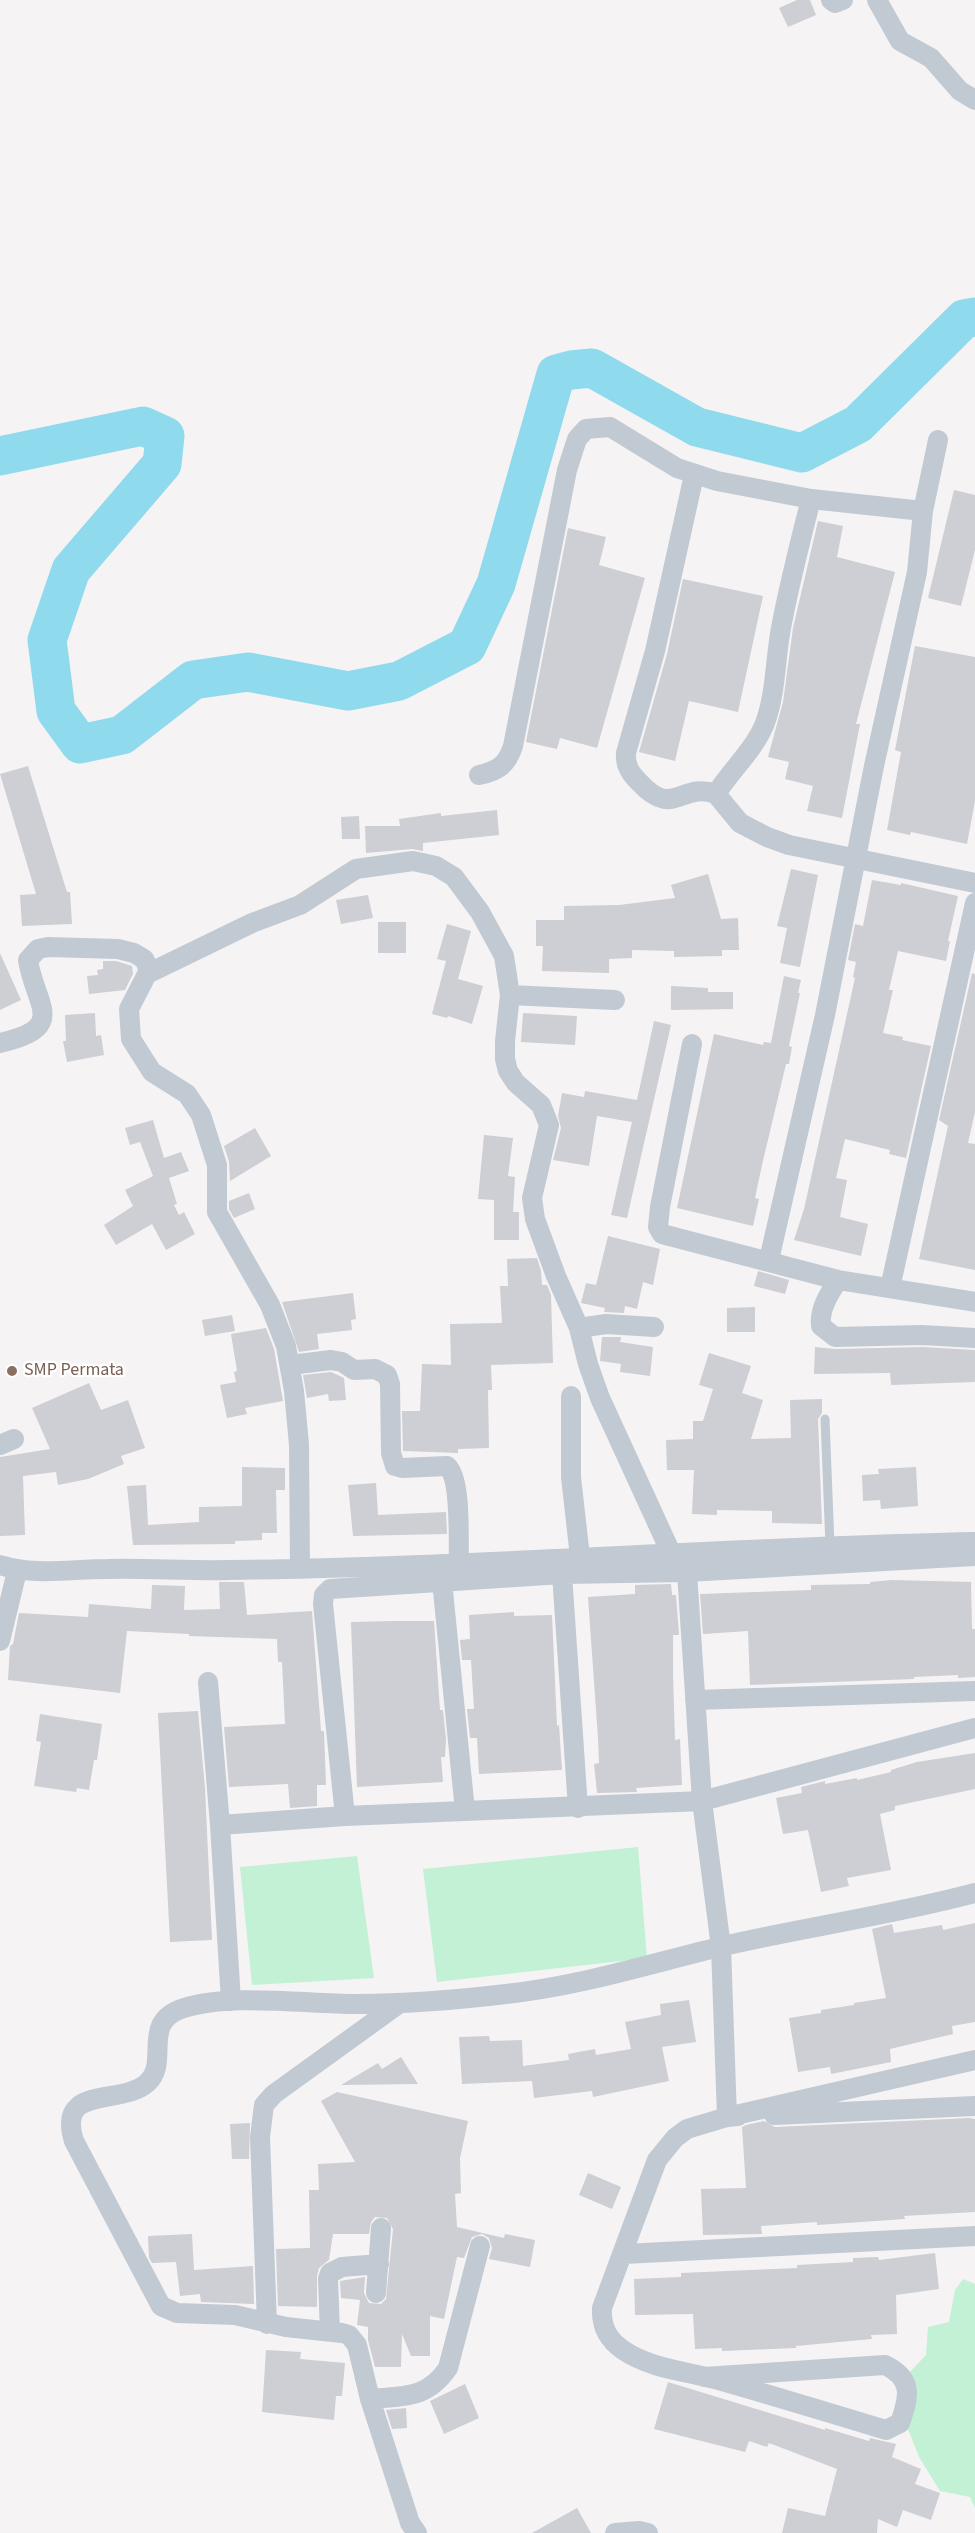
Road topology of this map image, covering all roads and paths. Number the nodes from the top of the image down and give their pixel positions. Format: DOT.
graph roads {
  1 [pos="831,0"];
  2 [pos="843,0"];
  3 [pos="877,0"];
  4 [pos="975,100"];
  5 [pos="938,440"];
  6 [pos="694,475"];
  7 [pos="811,499"];
  8 [pos="923,511"];
  9 [pos="479,776"];
  10 [pos="716,794"];
  11 [pos="855,858"];
  12 [pos="975,883"];
  13 [pos="975,903"];
  14 [pos="147,974"];
  15 [pos="510,995"];
  16 [pos="615,1000"];
  17 [pos="0,1043"];
  18 [pos="692,1044"];
  19 [pos="769,1260"];
  20 [pos="838,1280"];
  21 [pos="890,1288"];
  22 [pos="975,1302"];
  23 [pos="579,1328"];
  24 [pos="654,1328"];
  25 [pos="975,1338"];
  26 [pos="290,1365"];
  27 [pos="571,1396"];
  28 [pos="825,1419"];
  29 [pos="975,1542"];
  30 [pos="830,1546"];
  31 [pos="671,1552"];
  32 [pos="975,1556"];
  33 [pos="580,1557"];
  34 [pos="459,1564"];
  35 [pos="9,1568"];
  36 [pos="300,1568"];
  37 [pos="687,1572"];
  38 [pos="561,1574"];
  39 [pos="442,1581"];
  40 [pos="0,1641"];
  41 [pos="208,1682"];
  42 [pos="975,1691"];
  43 [pos="695,1700"];
  44 [pos="975,1728"];
  45 [pos="702,1801"];
  46 [pos="578,1808"];
  47 [pos="465,1811"];
  48 [pos="345,1816"];
  49 [pos="220,1826"];
  50 [pos="975,1893"];
  51 [pos="721,1947"];
  52 [pos="231,2001"];
  53 [pos="400,2003"];
  54 [pos="975,2060"];
  55 [pos="975,2106"];
  56 [pos="727,2116"];
  57 [pos="381,2228"];
  58 [pos="975,2236"];
  59 [pos="480,2246"];
  60 [pos="624,2254"];
  61 [pos="378,2264"];
  62 [pos="376,2294"];
  63 [pos="267,2324"];
  64 [pos="330,2332"];
  65 [pos="704,2377"];
  66 [pos="370,2400"];
  67 [pos="417,2533"];
  68 [pos="615,2533"];
  69 [pos="648,2533"];
  1 -- 2 [label="street"];
  3 -- 4 [label="street"];
  5 -- 8 [label="street"];
  6 -- 7 [label="street"];
  6 -- 9 [label="street"];
  6 -- 10 [label="street"];
  7 -- 8 [label="street"];
  7 -- 10 [label="street"];
  8 -- 11 [label="street"];
  10 -- 11 [label="street"];
  11 -- 12 [label="street"];
  11 -- 19 [label="street"];
  13 -- 21 [label="street"];
  14 -- 15 [label="street"];
  14 -- 17 [label="street"];
  14 -- 26 [label="street"];
  15 -- 16 [label="street"];
  15 -- 23 [label="street"];
  18 -- 19 [label="street"];
  19 -- 20 [label="street"];
  20 -- 21 [label="street"];
  20 -- 25 [label="street"];
  21 -- 22 [label="street"];
  23 -- 24 [label="street"];
  23 -- 31 [label="street"];
  26 -- 34 [label="street"];
  26 -- 36 [label="street"];
  27 -- 33 [label="street"];
  28 -- 30 [label="lane"];
  29 -- 30 [label="street"];
  30 -- 31 [label="street"];
  31 -- 33 [label="street"];
  32 -- 37 [label="street"];
  33 -- 34 [label="street"];
  34 -- 36 [label="street"];
  35 -- 36 [label="street"];
  35 -- 40 [label="street"];
  37 -- 38 [label="street"];
  37 -- 43 [label="street"];
  38 -- 39 [label="street"];
  38 -- 46 [label="street"];
  39 -- 47 [label="street"];
  39 -- 48 [label="street"];
  41 -- 49 [label="street"];
  42 -- 43 [label="street"];
  43 -- 45 [label="street"];
  44 -- 45 [label="street"];
  45 -- 46 [label="street"];
  45 -- 51 [label="street"];
  46 -- 47 [label="street"];
  47 -- 48 [label="street"];
  48 -- 49 [label="street"];
  49 -- 52 [label="street"];
  50 -- 51 [label="street"];
  51 -- 53 [label="street"];
  51 -- 56 [label="street"];
  52 -- 53 [label="street"];
  52 -- 63 [label="street"];
  53 -- 63 [label="street"];
  54 -- 56 [label="street"];
  55 -- 56 [label="street"];
  56 -- 60 [label="street"];
  57 -- 61 [label="street"];
  58 -- 60 [label="street"];
  59 -- 66 [label="street"];
  60 -- 65 [label="street"];
  61 -- 62 [label="street"];
  61 -- 64 [label="street"];
  63 -- 64 [label="street"];
  64 -- 66 [label="street"];
  65 -- 65 [label="street"];
  66 -- 67 [label="street"];
  68 -- 69 [label="street"];
}
